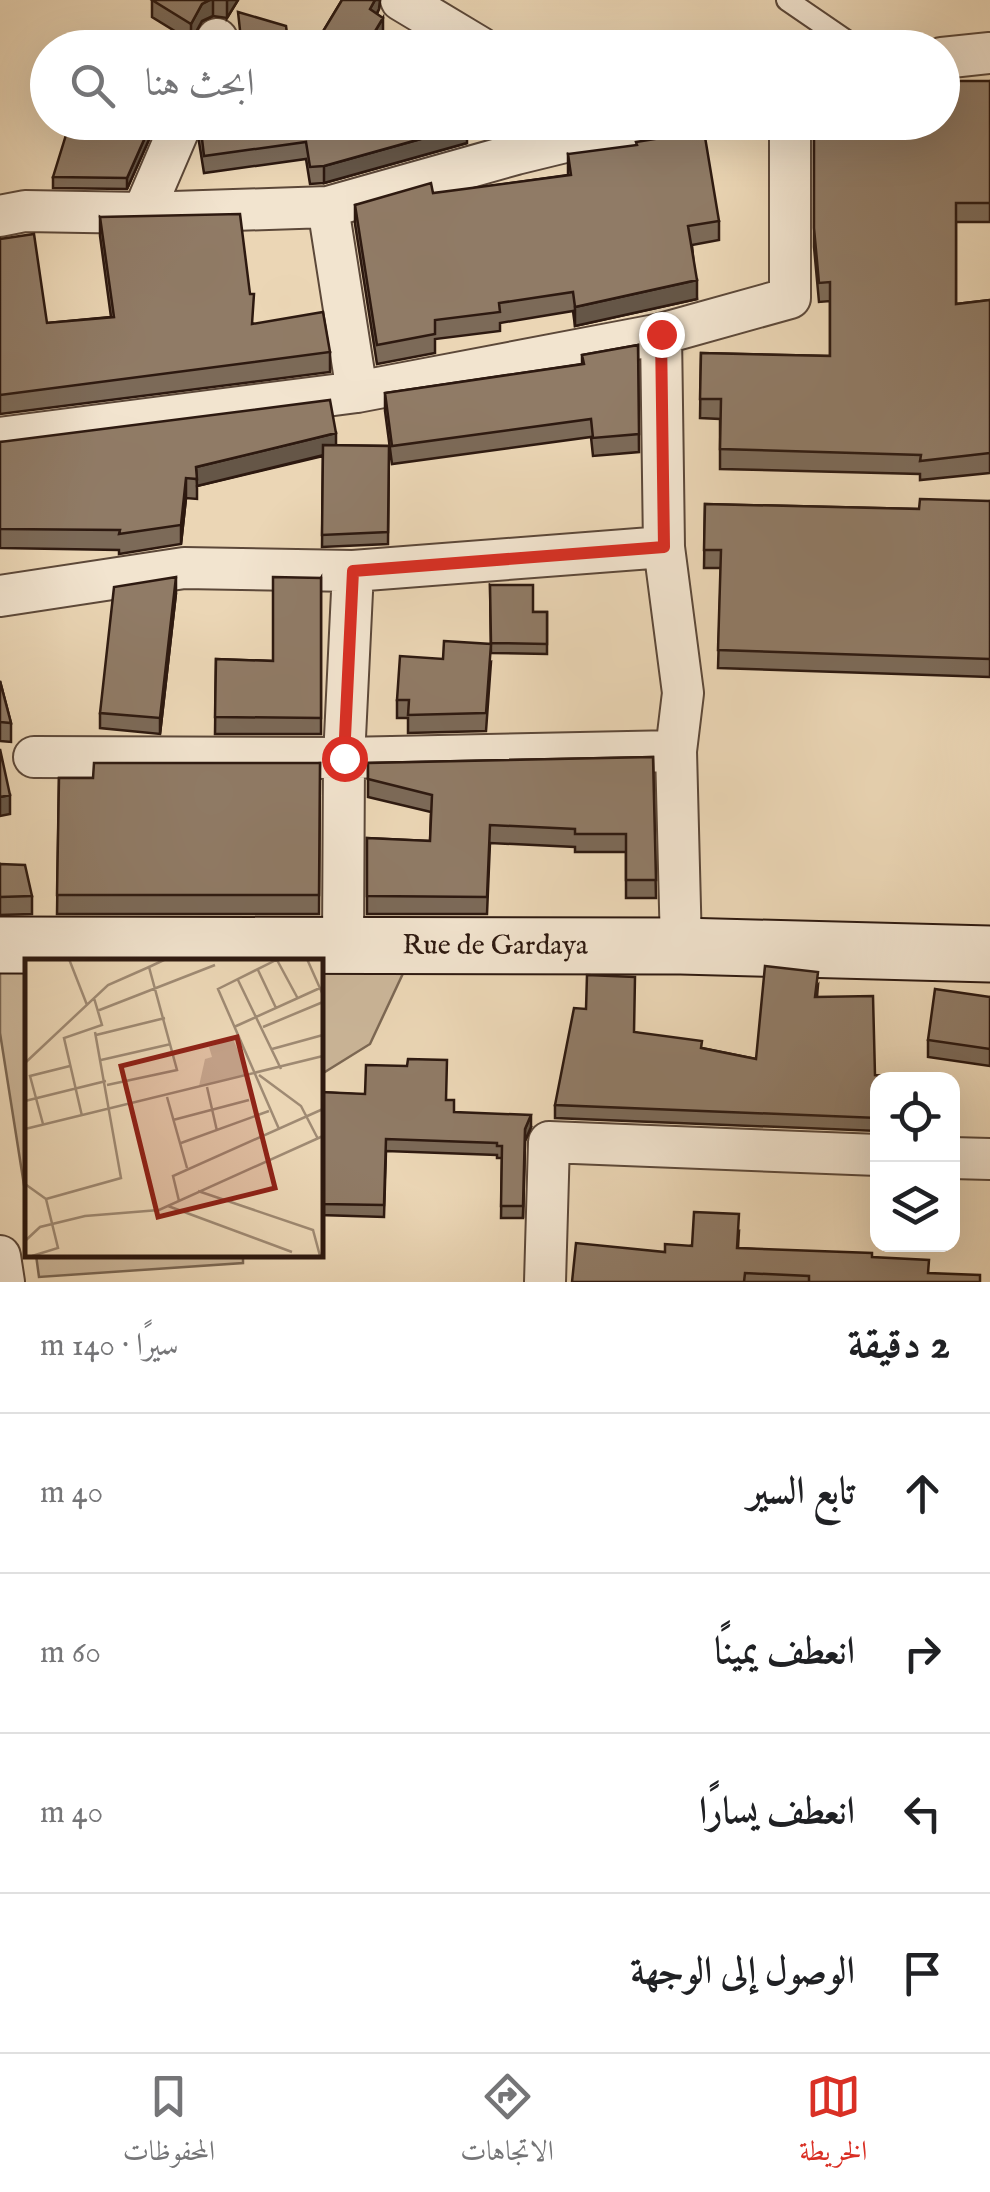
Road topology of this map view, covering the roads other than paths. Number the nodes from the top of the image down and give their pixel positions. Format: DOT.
graph roads {
  1 [pos="401,0"];
  2 [pos="787,0"];
  3 [pos="451,30"];
  4 [pos="831,30"];
  5 [pos="990,52"];
  6 [pos="960,56"];
  7 [pos="174,140"];
  8 [pos="569,140"];
  9 [pos="790,140"];
  10 [pos="328,207"];
  11 [pos="143,213"];
  12 [pos="0,216"];
  13 [pos="661,334"];
  14 [pos="357,392"];
  15 [pos="0,438"];
  16 [pos="664,547"];
  17 [pos="353,571"];
  18 [pos="0,596"];
  19 [pos="676,751"];
  20 [pos="34,757"];
  21 [pos="344,758"];
  22 [pos="0,945"];
  23 [pos="342,946"];
  24 [pos="680,946"];
  25 [pos="990,954"];
  26 [pos="870,1155"];
  27 [pos="960,1158"];
  28 [pos="990,1159"];
  29 [pos="0,1256"];
  30 [pos="4,1282"];
  31 [pos="545,1282"];
  1 -- 3 [label="street"];
  2 -- 4 [label="lane"];
  5 -- 6 [label="street"];
  7 -- 11 [label="street"];
  8 -- 10 [label="street"];
  9 -- 13 [label="street"];
  10 -- 11 [label="street"];
  10 -- 14 [label="street"];
  11 -- 12 [label="street"];
  13 -- 14 [label="street"];
  13 -- 16 [label="street"];
  14 -- 15 [label="street"];
  16 -- 17 [label="street"];
  16 -- 19 [label="street"];
  17 -- 18 [label="street"];
  17 -- 21 [label="street"];
  19 -- 21 [label="street"];
  19 -- 24 [label="street"];
  20 -- 21 [label="street"];
  21 -- 23 [label="street"];
  22 -- 23 [label="street, Rue de Gardaya"];
  23 -- 24 [label="street, Rue de Gardaya"];
  24 -- 25 [label="street, Rue de Gardaya"];
  26 -- 31 [label="street"];
  27 -- 28 [label="street"];
  29 -- 30 [label="street"];
}
